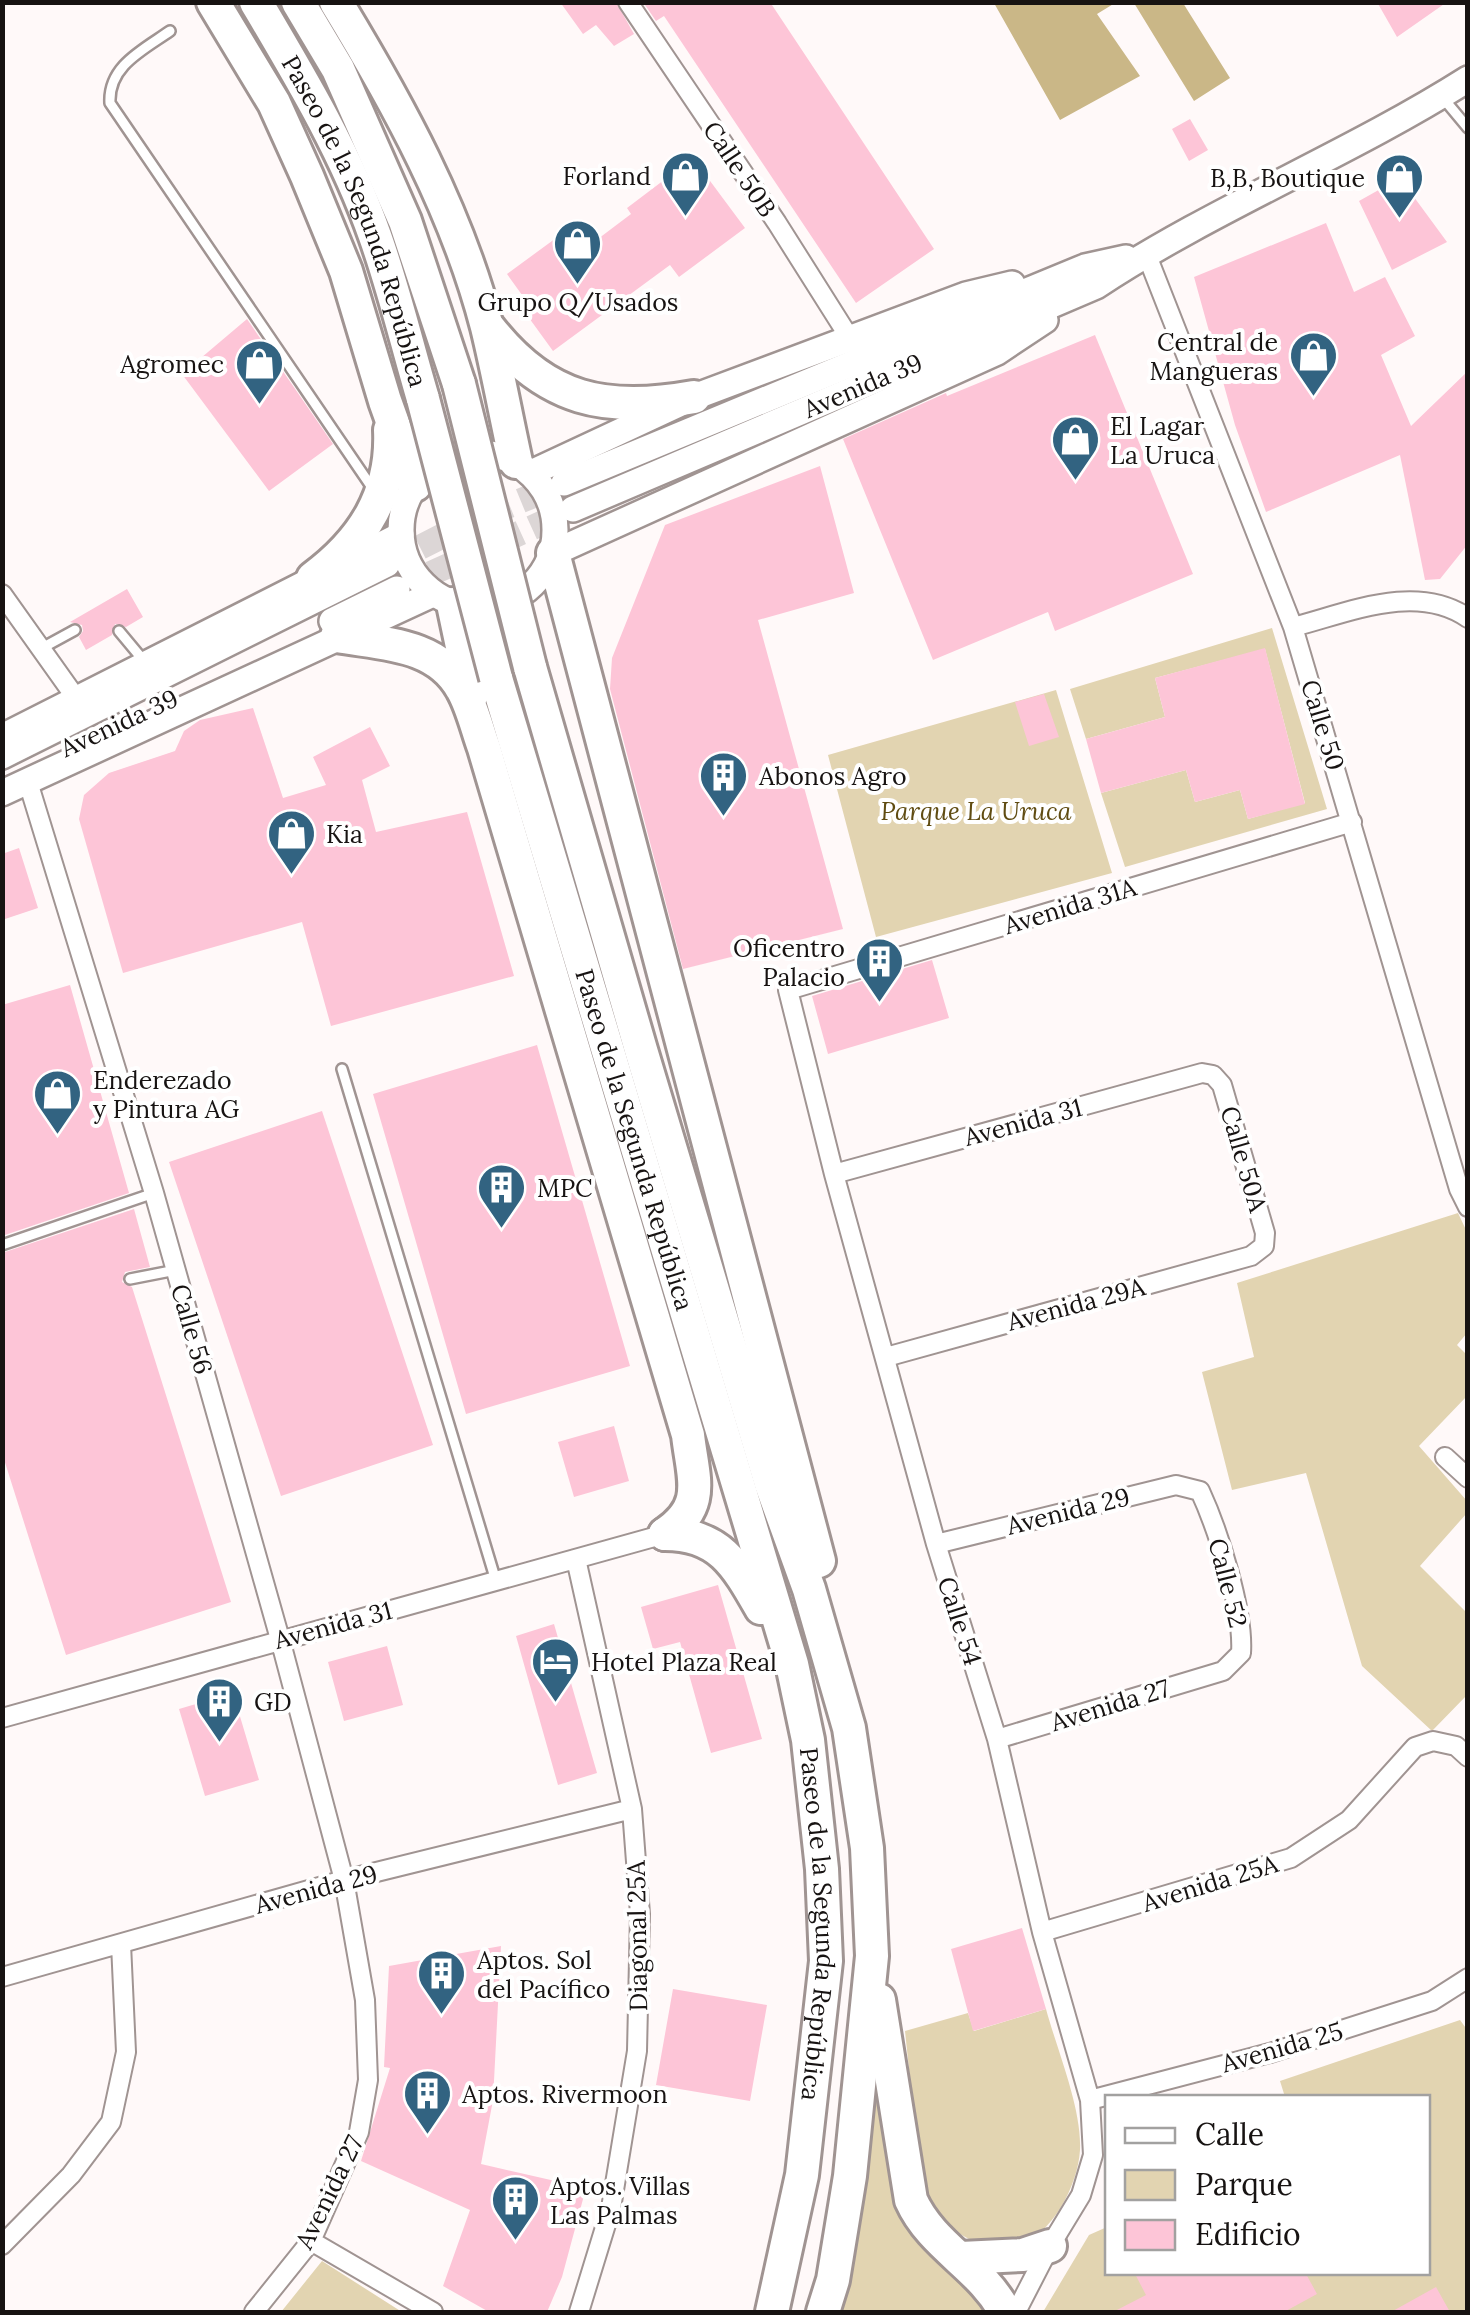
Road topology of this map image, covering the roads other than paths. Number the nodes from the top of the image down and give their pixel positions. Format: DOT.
graph roads {
  1 [pos="213,2"];
  2 [pos="256,2"];
  3 [pos="298,2"];
  4 [pos="336,2"];
  5 [pos="628,2"];
  6 [pos="170,31"];
  7 [pos="1468,80"];
  8 [pos="1441,96"];
  9 [pos="1468,128"];
  10 [pos="1146,253"];
  11 [pos="1091,277"];
  12 [pos="486,324"];
  13 [pos="850,337"];
  14 [pos="694,397"];
  15 [pos="385,401"];
  16 [pos="523,467"];
  17 [pos="564,484"];
  18 [pos="415,486"];
  19 [pos="380,499"];
  20 [pos="573,509"];
  21 [pos="400,536"];
  22 [pos="552,553"];
  23 [pos="387,564"];
  24 [pos="313,578"];
  25 [pos="397,589"];
  26 [pos="2,594"];
  27 [pos="443,599"];
  28 [pos="1460,612"];
  29 [pos="1293,628"];
  30 [pos="75,630"];
  31 [pos="120,630"];
  32 [pos="337,636"];
  33 [pos="41,648"];
  34 [pos="146,663"];
  35 [pos="76,698"];
  36 [pos="2,737"];
  37 [pos="484,748"];
  38 [pos="2,756"];
  39 [pos="15,780"];
  40 [pos="2,794"];
  41 [pos="1352,822"];
  42 [pos="788,990"];
  43 [pos="342,1068"];
  44 [pos="1213,1075"];
  45 [pos="834,1174"];
  46 [pos="154,1192"];
  47 [pos="1468,1207"];
  48 [pos="2,1245"];
  49 [pos="1264,1246"];
  50 [pos="176,1270"];
  51 [pos="130,1279"];
  52 [pos="886,1357"];
  53 [pos="688,1435"];
  54 [pos="1445,1457"];
  55 [pos="1468,1478"];
  56 [pos="1200,1491"];
  57 [pos="665,1534"];
  58 [pos="936,1544"];
  59 [pos="576,1559"];
  60 [pos="496,1581"];
  61 [pos="768,1591"];
  62 [pos="280,1639"];
  63 [pos="792,1664"];
  64 [pos="1223,1671"];
  65 [pos="2,1718"];
  66 [pos="849,1728"];
  67 [pos="998,1740"];
  68 [pos="1462,1752"];
  69 [pos="632,1809"];
  70 [pos="344,1880"];
  71 [pos="1042,1932"];
  72 [pos="121,1944"];
  73 [pos="872,1956"];
  74 [pos="2,1978"];
  75 [pos="1468,1978"];
  76 [pos="1109,2095"];
  77 [pos="1105,2096"];
  78 [pos="1090,2100"];
  79 [pos="311,2241"];
  80 [pos="2,2245"];
  81 [pos="1050,2246"];
  82 [pos="960,2258"];
  83 [pos="254,2312"];
  84 [pos="433,2312"];
  85 [pos="579,2312"];
  86 [pos="772,2312"];
  87 [pos="823,2312"];
  88 [pos="1005,2312"];
  89 [pos="1016,2312"];
  1 -- 15 [label="highway"];
  2 -- 61 [label="highway, Paseo de la Segunda República, bridge"];
  3 -- 66 [label="highway, Paseo de la Segunda República, bridge"];
  4 -- 12 [label="highway"];
  5 -- 13 [label="street, Calle 50B"];
  6 -- 19 [label="lane"];
  7 -- 8 [label="main road, Avenida 39"];
  8 -- 9 [label="lane"];
  8 -- 10 [label="main road, Avenida 39"];
  10 -- 11 [label="main road, Avenida 39"];
  10 -- 29 [label="street, Calle 50"];
  11 -- 13 [label="main road"];
  11 -- 17 [label="main road, Avenida 39"];
  11 -- 20 [label="main road, Avenida 39"];
  11 -- 22 [label="main road"];
  12 -- 14 [label="highway"];
  12 -- 16 [label="highway"];
  13 -- 14 [label="main road"];
  14 -- 16 [label="main road"];
  15 -- 18 [label="highway"];
  15 -- 19 [label="highway"];
  16 -- 18 [label="main road"];
  16 -- 22 [label="main road"];
  18 -- 21 [label="main road"];
  19 -- 24 [label="highway"];
  21 -- 24 [label="main road"];
  21 -- 27 [label="main road"];
  22 -- 27 [label="main road"];
  22 -- 66 [label="highway"];
  23 -- 38 [label="main road, Avenida 39"];
  24 -- 34 [label="main road"];
  25 -- 39 [label="main road, Avenida 39"];
  26 -- 33 [label="street"];
  27 -- 32 [label="main road"];
  27 -- 37 [label="highway"];
  28 -- 29 [label="street"];
  29 -- 41 [label="street, Calle 50"];
  30 -- 33 [label="lane"];
  31 -- 34 [label="lane"];
  32 -- 37 [label="highway"];
  32 -- 39 [label="main road"];
  33 -- 35 [label="street"];
  34 -- 35 [label="main road"];
  35 -- 36 [label="main road"];
  37 -- 53 [label="highway"];
  39 -- 40 [label="main road"];
  39 -- 46 [label="street, Calle 56"];
  41 -- 42 [label="street, Avenida 31A"];
  41 -- 47 [label="street, Calle 50"];
  42 -- 45 [label="street, Calle 54"];
  43 -- 60 [label="lane"];
  44 -- 45 [label="street, Avenida 31"];
  44 -- 49 [label="street, Calle 50A"];
  45 -- 52 [label="street, Calle 54"];
  46 -- 48 [label="lane"];
  46 -- 50 [label="street, Calle 56"];
  49 -- 52 [label="street, Avenida 29A"];
  50 -- 51 [label="lane"];
  50 -- 62 [label="street, Calle 56"];
  52 -- 58 [label="street, Calle 54"];
  53 -- 57 [label="highway"];
  53 -- 61 [label="highway"];
  54 -- 55 [label="street"];
  56 -- 58 [label="street, Avenida 29"];
  56 -- 64 [label="street, Calle 52"];
  57 -- 59 [label="street, Avenida 31"];
  57 -- 63 [label="highway"];
  58 -- 67 [label="street, Calle 54"];
  59 -- 60 [label="street, Avenida 31"];
  59 -- 69 [label="street, Diagonal 25A"];
  60 -- 62 [label="street, Avenida 31"];
  61 -- 63 [label="highway, Paseo de la Segunda República"];
  62 -- 65 [label="street, Avenida 31"];
  62 -- 70 [label="street, Calle 56"];
  63 -- 86 [label="highway, Paseo de la Segunda República"];
  64 -- 67 [label="street, Avenida 27"];
  66 -- 73 [label="highway, Paseo de la Segunda República"];
  67 -- 71 [label="street, Calle 54"];
  68 -- 71 [label="street, Avenida 25A"];
  69 -- 70 [label="street, Avenida 29"];
  69 -- 85 [label="street, Diagonal 25A"];
  70 -- 72 [label="street, Avenida 29"];
  70 -- 79 [label="street, Avenida 27"];
  71 -- 78 [label="street, Calle 54"];
  72 -- 74 [label="street, Avenida 29"];
  72 -- 80 [label="street"];
  73 -- 82 [label="highway"];
  73 -- 87 [label="highway, Paseo de la Segunda República"];
  75 -- 76 [label="street, Avenida 25"];
  77 -- 78 [label="street, Avenida 25"];
  78 -- 81 [label="street, Calle 54"];
  79 -- 83 [label="street, Avenida 27"];
  79 -- 84 [label="street"];
  81 -- 82 [label="highway"];
  81 -- 89 [label="street, Calle 54"];
  82 -- 88 [label="highway"];
}
